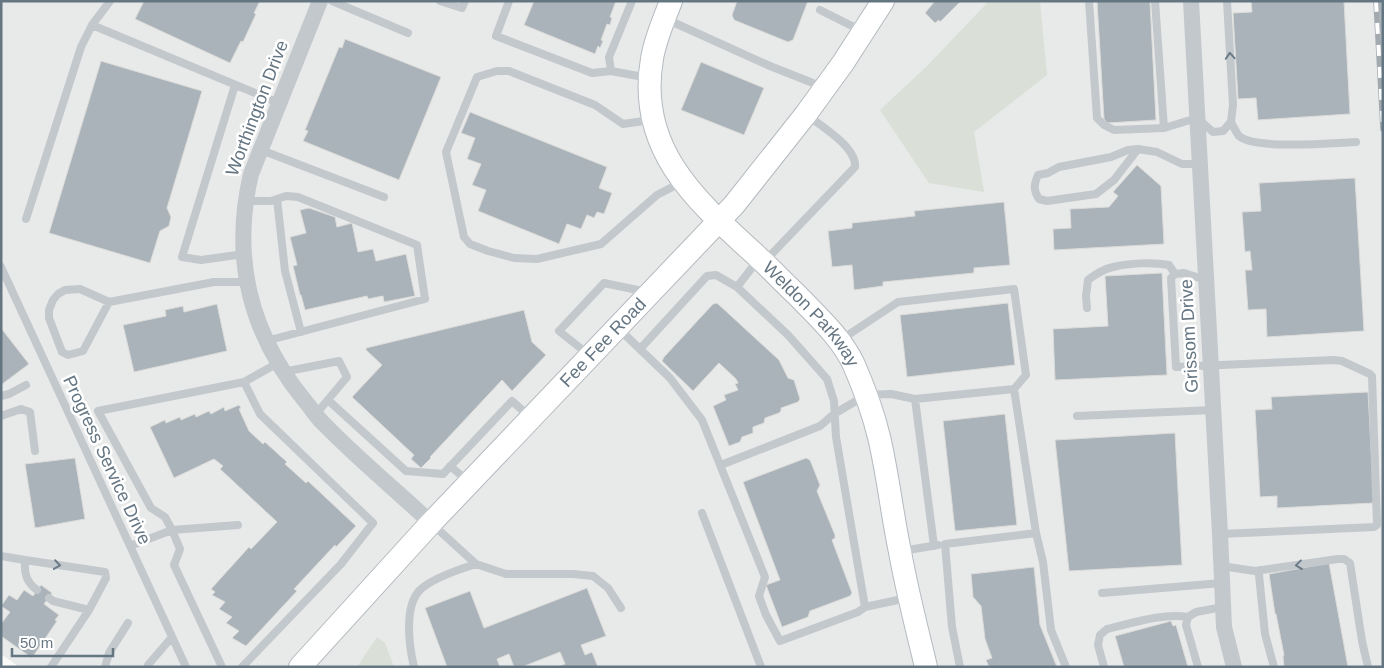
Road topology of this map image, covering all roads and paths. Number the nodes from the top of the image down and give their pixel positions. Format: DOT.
graph roads {
  1 [pos="110,1"];
  2 [pos="320,1"];
  3 [pos="332,1"];
  4 [pos="440,1"];
  5 [pos="465,1"];
  6 [pos="510,1"];
  7 [pos="632,1"];
  8 [pos="882,1"];
  9 [pos="1089,1"];
  10 [pos="1155,1"];
  11 [pos="1191,1"];
  12 [pos="1227,1"];
  13 [pos="668,10"];
  14 [pos="820,10"];
  15 [pos="92,25"];
  16 [pos="408,32"];
  17 [pos="863,32"];
  18 [pos="611,71"];
  19 [pos="650,78"];
  20 [pos="235,85"];
  21 [pos="824,88"];
  22 [pos="279,102"];
  23 [pos="806,114"];
  24 [pos="1197,118"];
  25 [pos="653,120"];
  26 [pos="1231,122"];
  27 [pos="1164,128"];
  28 [pos="1356,142"];
  29 [pos="1138,149"];
  30 [pos="260,150"];
  31 [pos="1200,164"];
  32 [pos="682,182"];
  33 [pos="384,196"];
  34 [pos="277,199"];
  35 [pos="245,201"];
  36 [pos="26,219"];
  37 [pos="719,222"];
  38 [pos="244,254"];
  39 [pos="761,261"];
  40 [pos="1,266"];
  41 [pos="1173,276"];
  42 [pos="1206,280"];
  43 [pos="246,282"];
  44 [pos="4,285"];
  45 [pos="736,287"];
  46 [pos="651,292"];
  47 [pos="109,302"];
  48 [pos="1086,308"];
  49 [pos="618,328"];
  50 [pos="301,332"];
  51 [pos="266,341"];
  52 [pos="839,341"];
  53 [pos="640,349"];
  54 [pos="590,356"];
  55 [pos="1210,366"];
  56 [pos="280,367"];
  57 [pos="244,382"];
  58 [pos="26,385"];
  59 [pos="1014,389"];
  60 [pos="866,395"];
  61 [pos="1,396"];
  62 [pos="915,399"];
  63 [pos="328,400"];
  64 [pos="1213,410"];
  65 [pos="316,414"];
  66 [pos="834,414"];
  67 [pos="1,416"];
  68 [pos="1077,416"];
  69 [pos="532,418"];
  70 [pos="35,450"];
  71 [pos="450,466"];
  72 [pos="721,466"];
  73 [pos="470,482"];
  74 [pos="702,513"];
  75 [pos="431,523"];
  76 [pos="238,525"];
  77 [pos="172,530"];
  78 [pos="1036,533"];
  79 [pos="1220,534"];
  80 [pos="945,544"];
  81 [pos="130,546"];
  82 [pos="934,546"];
  83 [pos="900,551"];
  84 [pos="1,556"];
  85 [pos="25,560"];
  86 [pos="476,564"];
  87 [pos="1221,566"];
  88 [pos="1260,570"];
  89 [pos="1222,583"];
  90 [pos="37,590"];
  91 [pos="1102,593"];
  92 [pos="49,598"];
  93 [pos="909,598"];
  94 [pos="864,607"];
  95 [pos="1223,607"];
  96 [pos="621,608"];
  97 [pos="89,610"];
  98 [pos="1188,617"];
  99 [pos="128,623"];
  100 [pos="172,637"];
  101 [pos="148,665"];
  102 [pos="51,667"];
  103 [pos="105,667"];
  104 [pos="186,667"];
  105 [pos="222,667"];
  106 [pos="242,667"];
  107 [pos="300,667"];
  108 [pos="414,667"];
  109 [pos="761,667"];
  110 [pos="926,667"];
  111 [pos="960,667"];
  112 [pos="1066,667"];
  113 [pos="1104,667"];
  114 [pos="1198,667"];
  115 [pos="1234,667"];
  116 [pos="1274,667"];
  117 [pos="1368,667"];
  1 -- 15 [label="lane"];
  2 -- 22 [label="street, Worthington Drive"];
  3 -- 16 [label="lane"];
  4 -- 5 [label="lane"];
  6 -- 18 [label="lane"];
  7 -- 18 [label="lane"];
  8 -- 17 [label="street, Fee Fee Road"];
  9 -- 27 [label="lane"];
  10 -- 27 [label="lane"];
  11 -- 24 [label="street, Grissom Drive"];
  26 -- 12 [label="lane, one-way"];
  13 -- 19 [label="street, Weldon Parkway"];
  13 -- 21 [label="lane"];
  14 -- 17 [label="lane"];
  15 -- 20 [label="lane"];
  15 -- 36 [label="lane"];
  17 -- 21 [label="street, Fee Fee Road"];
  18 -- 19 [label="lane"];
  19 -- 25 [label="street, Weldon Parkway"];
  20 -- 22 [label="lane"];
  20 -- 38 [label="lane"];
  21 -- 23 [label="street, Fee Fee Road"];
  22 -- 30 [label="street, Worthington Drive"];
  23 -- 37 [label="street, Fee Fee Road"];
  23 -- 39 [label="lane"];
  24 -- 26 [label="lane"];
  24 -- 27 [label="lane"];
  24 -- 31 [label="street, Grissom Drive"];
  25 -- 32 [label="street, Weldon Parkway"];
  25 -- 32 [label="lane"];
  26 -- 28 [label="lane"];
  29 -- 29 [label="lane"];
  29 -- 31 [label="lane"];
  30 -- 33 [label="lane"];
  30 -- 35 [label="street, Worthington Drive"];
  31 -- 42 [label="street, Grissom Drive"];
  32 -- 37 [label="street, Weldon Parkway"];
  34 -- 35 [label="lane"];
  34 -- 50 [label="lane"];
  34 -- 50 [label="lane"];
  35 -- 38 [label="street, Worthington Drive"];
  37 -- 39 [label="street, Weldon Parkway"];
  37 -- 46 [label="street, Fee Fee Road"];
  38 -- 43 [label="street, Worthington Drive"];
  39 -- 45 [label="lane"];
  39 -- 52 [label="street, Weldon Parkway"];
  40 -- 44 [label="lane, Progress Service Drive"];
  41 -- 42 [label="lane"];
  41 -- 48 [label="lane"];
  41 -- 55 [label="lane"];
  42 -- 55 [label="street, Grissom Drive"];
  43 -- 47 [label="lane"];
  43 -- 51 [label="street, Worthington Drive"];
  44 -- 81 [label="lane, Progress Service Drive"];
  45 -- 53 [label="lane"];
  45 -- 66 [label="lane"];
  46 -- 49 [label="street, Fee Fee Road"];
  46 -- 54 [label="lane"];
  47 -- 47 [label="lane"];
  49 -- 53 [label="lane"];
  49 -- 54 [label="street, Fee Fee Road"];
  50 -- 51 [label="lane"];
  51 -- 56 [label="street, Worthington Drive"];
  52 -- 59 [label="lane"];
  52 -- 60 [label="street, Weldon Parkway"];
  53 -- 72 [label="lane"];
  54 -- 69 [label="street, Fee Fee Road"];
  55 -- 64 [label="street, Grissom Drive"];
  55 -- 79 [label="lane"];
  56 -- 57 [label="lane"];
  56 -- 63 [label="lane"];
  56 -- 65 [label="street, Worthington Drive"];
  57 -- 77 [label="lane"];
  57 -- 106 [label="lane"];
  58 -- 61 [label="lane"];
  59 -- 62 [label="lane"];
  59 -- 78 [label="lane"];
  60 -- 62 [label="lane"];
  60 -- 66 [label="lane"];
  60 -- 83 [label="street, Weldon Parkway"];
  62 -- 82 [label="lane"];
  63 -- 65 [label="lane"];
  63 -- 71 [label="lane"];
  64 -- 68 [label="lane"];
  64 -- 79 [label="street, Grissom Drive"];
  65 -- 75 [label="street, Worthington Drive"];
  66 -- 72 [label="lane"];
  66 -- 94 [label="lane"];
  67 -- 70 [label="lane"];
  69 -- 71 [label="lane"];
  69 -- 73 [label="street, Fee Fee Road"];
  71 -- 73 [label="lane"];
  72 -- 94 [label="lane"];
  73 -- 75 [label="street, Fee Fee Road"];
  74 -- 109 [label="lane"];
  75 -- 86 [label="lane"];
  75 -- 107 [label="street, Fee Fee Road"];
  76 -- 77 [label="lane"];
  77 -- 81 [label="lane"];
  77 -- 105 [label="lane"];
  78 -- 80 [label="lane"];
  78 -- 112 [label="lane"];
  79 -- 87 [label="street, Grissom Drive"];
  80 -- 82 [label="lane"];
  80 -- 111 [label="lane"];
  81 -- 100 [label="lane, Progress Service Drive"];
  82 -- 83 [label="lane"];
  83 -- 93 [label="street, Weldon Parkway"];
  84 -- 85 [label="lane"];
  85 -- 90 [label="lane"];
  85 -- 97 [label="lane, one-way"];
  86 -- 96 [label="lane"];
  86 -- 108 [label="lane"];
  87 -- 88 [label="lane"];
  87 -- 89 [label="street, Grissom Drive"];
  88 -- 116 [label="lane"];
  117 -- 88 [label="lane, one-way"];
  89 -- 91 [label="lane"];
  89 -- 95 [label="street, Grissom Drive"];
  92 -- 97 [label="lane"];
  93 -- 94 [label="lane"];
  93 -- 110 [label="street, Weldon Parkway"];
  95 -- 98 [label="lane"];
  95 -- 115 [label="street, Grissom Drive"];
  97 -- 102 [label="lane"];
  98 -- 113 [label="lane"];
  98 -- 114 [label="lane"];
  99 -- 103 [label="lane"];
  100 -- 101 [label="lane"];
  100 -- 104 [label="lane, Progress Service Drive"];
}
